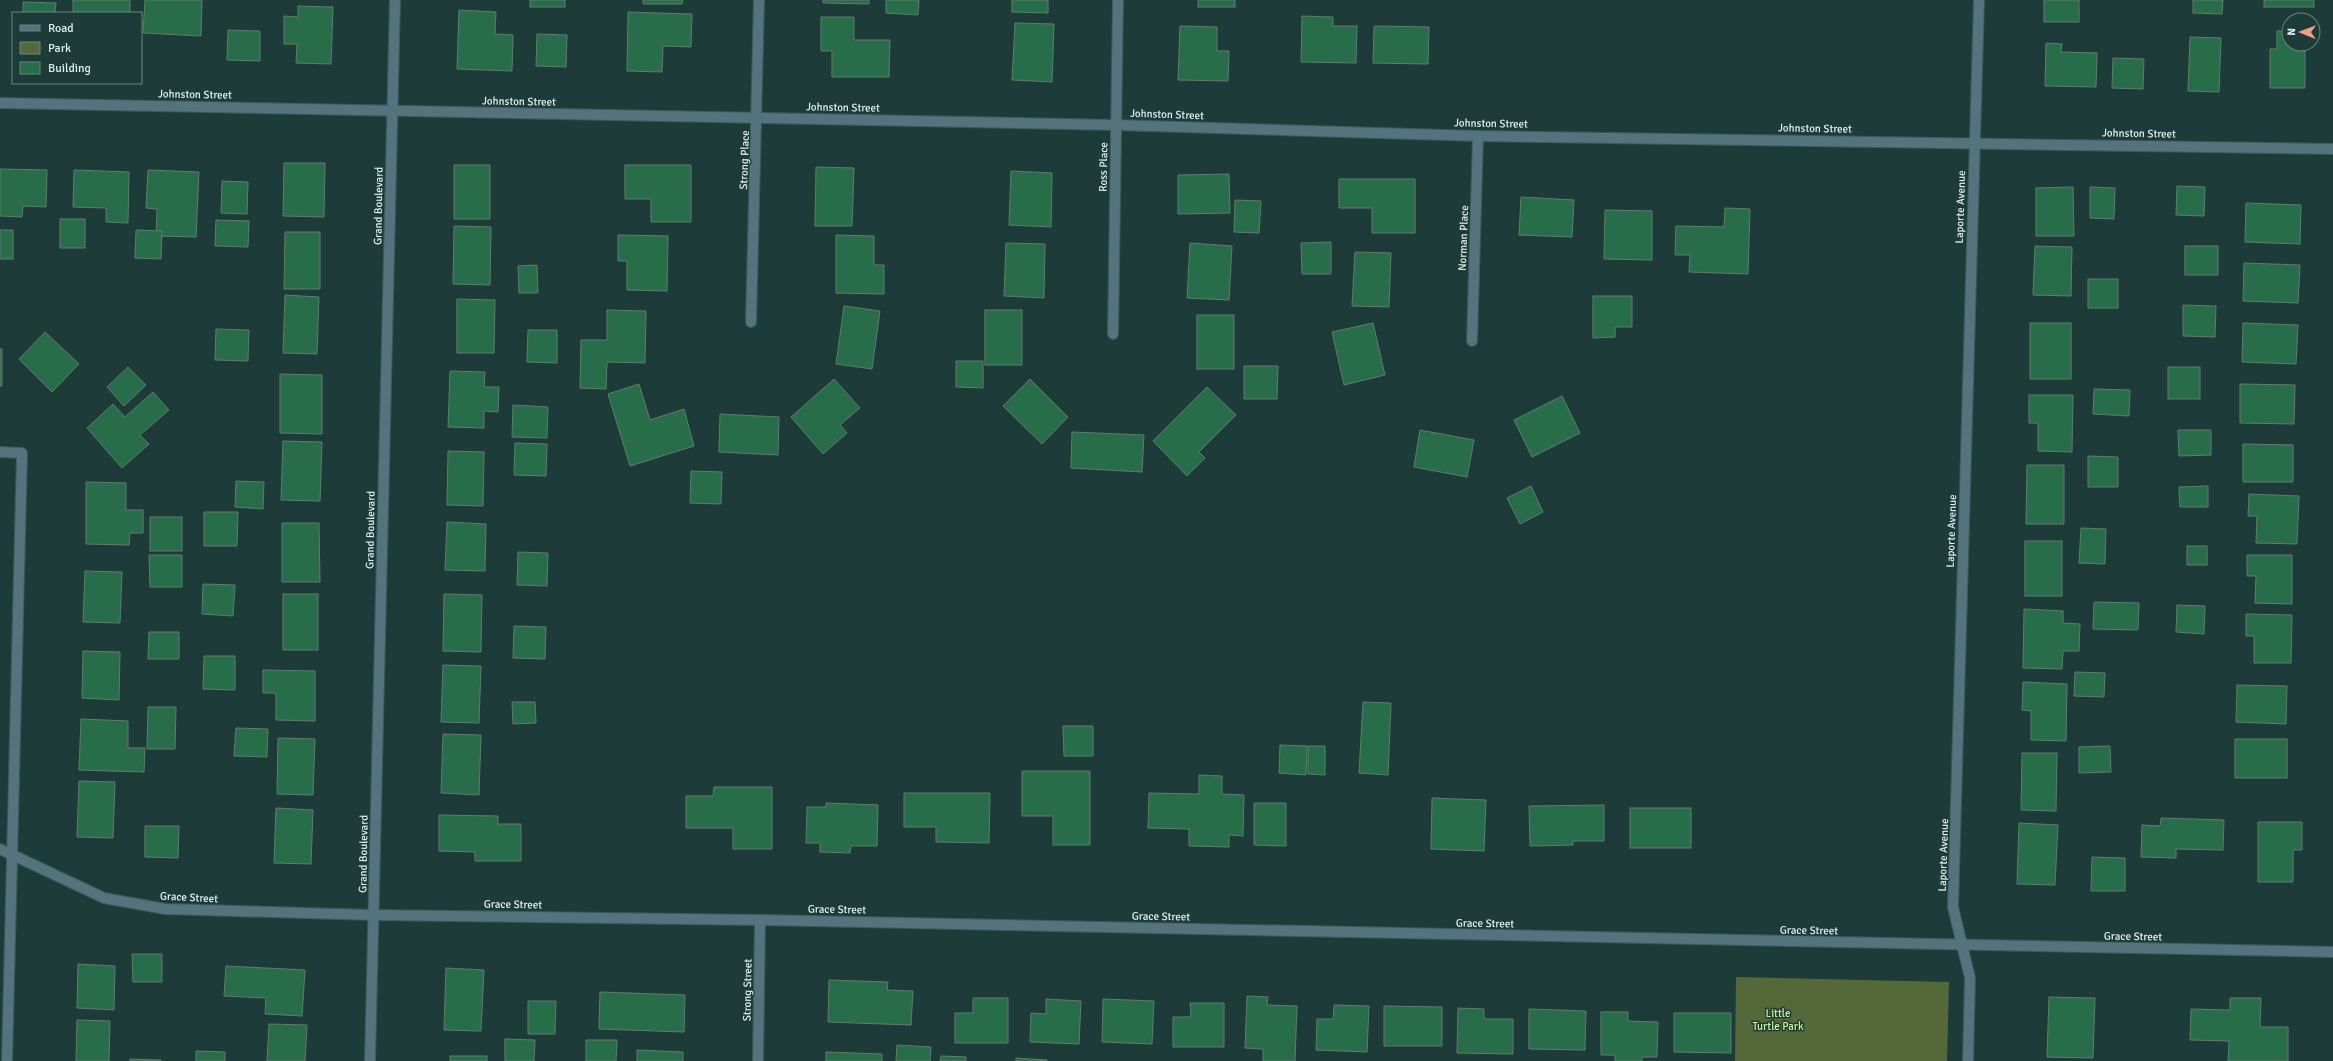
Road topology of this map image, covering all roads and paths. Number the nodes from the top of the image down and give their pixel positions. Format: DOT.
graph roads {
  1 [pos="395,0"];
  2 [pos="760,0"];
  3 [pos="1118,0"];
  4 [pos="1979,0"];
  5 [pos="0,103"];
  6 [pos="392,110"];
  7 [pos="757,117"];
  8 [pos="1116,125"];
  9 [pos="1478,136"];
  10 [pos="1974,142"];
  11 [pos="2333,149"];
  12 [pos="751,322"];
  13 [pos="1113,334"];
  14 [pos="1472,341"];
  15 [pos="0,452"];
  16 [pos="0,848"];
  17 [pos="12,855"];
  18 [pos="374,915"];
  19 [pos="760,920"];
  20 [pos="1963,944"];
  21 [pos="2333,952"];
  22 [pos="7,1061"];
  23 [pos="370,1061"];
  24 [pos="758,1061"];
  25 [pos="1968,1061"];
  1 -- 6 [label="street, Grand Boulevard"];
  2 -- 7 [label="street, Strong Place"];
  3 -- 8 [label="street, Ross Place"];
  4 -- 10 [label="street, Laporte Avenue"];
  5 -- 6 [label="street, Johnston Street"];
  6 -- 7 [label="street, Johnston Street"];
  6 -- 18 [label="street, Grand Boulevard"];
  7 -- 8 [label="street, Johnston Street"];
  7 -- 12 [label="street, Strong Place"];
  8 -- 9 [label="street, Johnston Street"];
  8 -- 13 [label="street, Ross Place"];
  9 -- 10 [label="street, Johnston Street"];
  9 -- 14 [label="street, Norman Place"];
  10 -- 11 [label="street, Johnston Street"];
  10 -- 20 [label="street, Laporte Avenue"];
  15 -- 17 [label="street"];
  16 -- 17 [label="street, Grace Street"];
  17 -- 18 [label="street, Grace Street"];
  17 -- 22 [label="street"];
  18 -- 19 [label="street, Grace Street"];
  18 -- 23 [label="street, Grand Boulevard"];
  19 -- 20 [label="street, Grace Street"];
  19 -- 24 [label="street, Strong Street"];
  20 -- 21 [label="street, Grace Street"];
  20 -- 25 [label="street, Laporte Avenue"];
}
